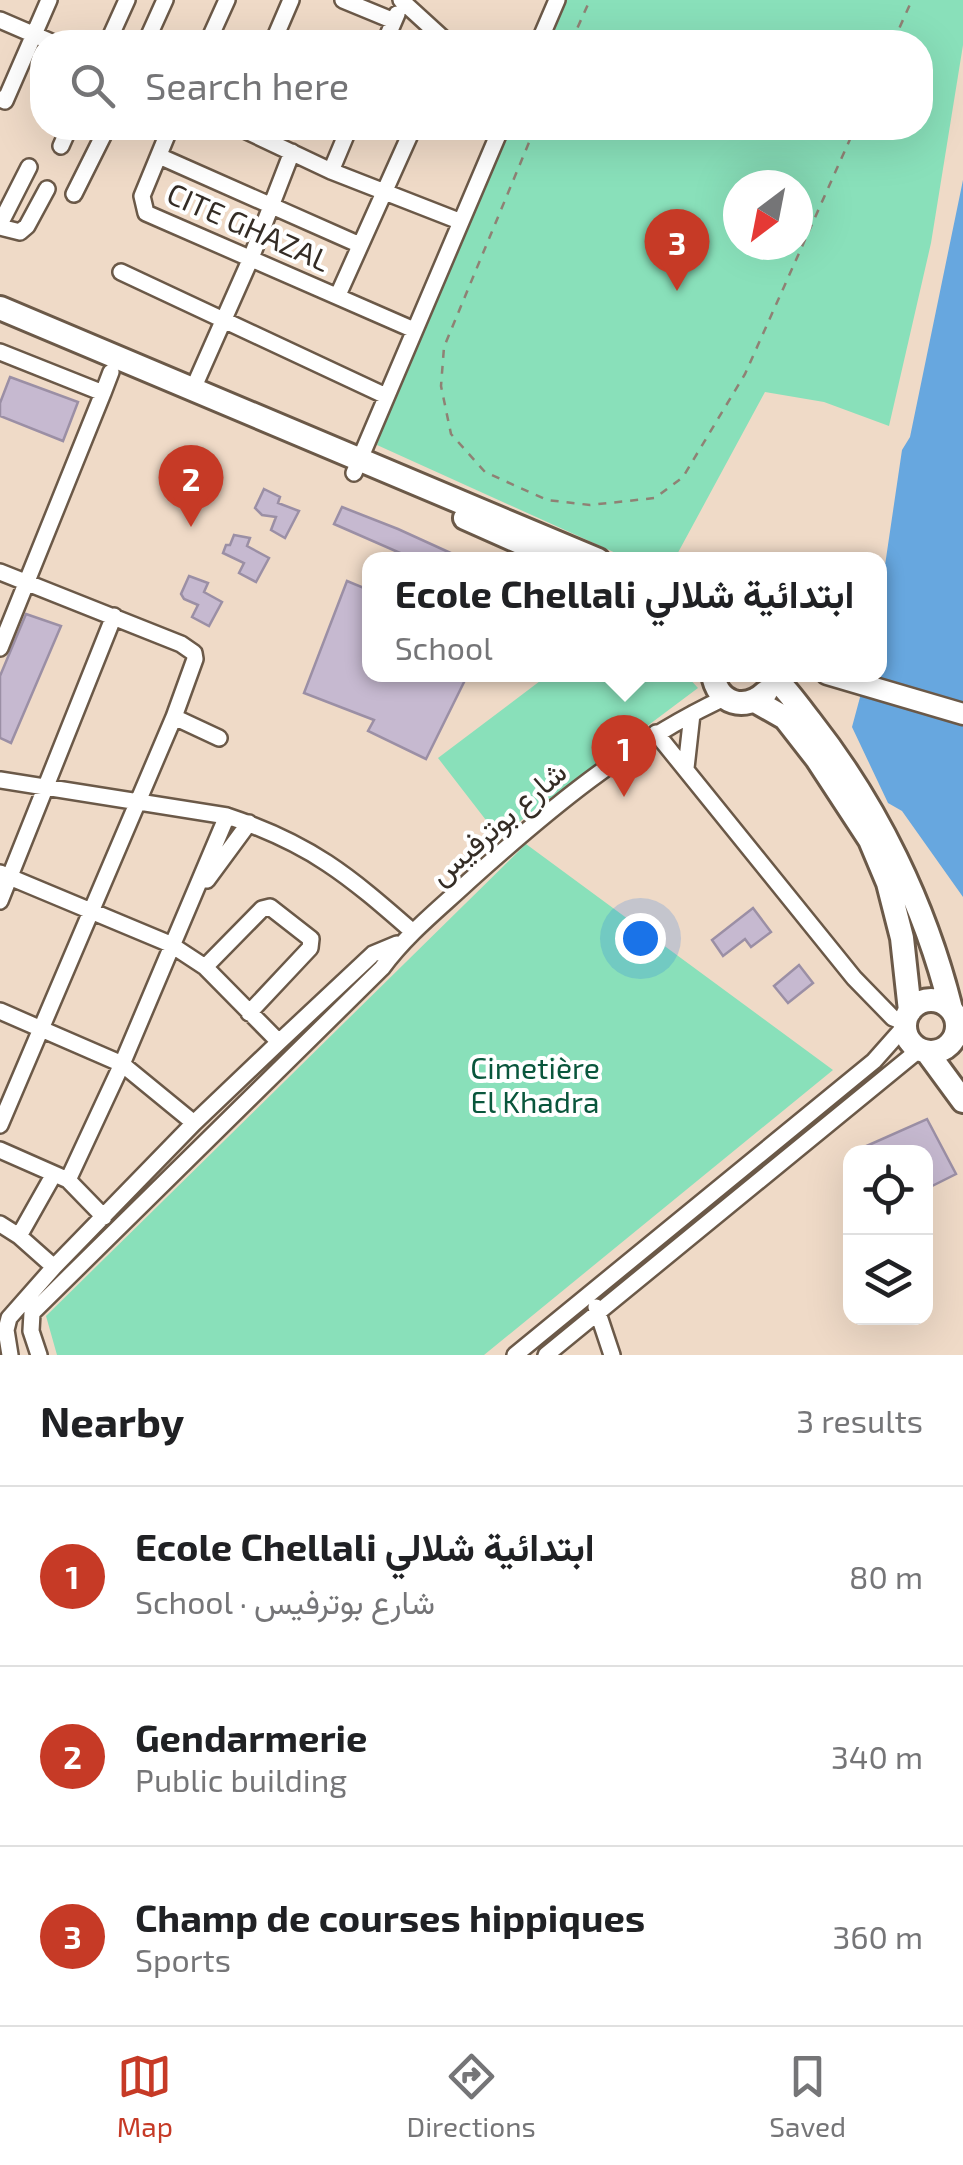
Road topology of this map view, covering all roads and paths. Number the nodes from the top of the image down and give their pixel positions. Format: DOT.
graph roads {
  1 [pos="49,0"];
  2 [pos="127,0"];
  3 [pos="165,0"];
  4 [pos="227,0"];
  5 [pos="291,0"];
  6 [pos="343,0"];
  7 [pos="402,0"];
  8 [pos="557,0"];
  9 [pos="590,0"];
  10 [pos="912,0"];
  11 [pos="0,20"];
  12 [pos="394,21"];
  13 [pos="36,30"];
  14 [pos="113,30"];
  15 [pos="151,30"];
  16 [pos="213,30"];
  17 [pos="278,30"];
  18 [pos="390,30"];
  19 [pos="434,30"];
  20 [pos="543,30"];
  21 [pos="576,30"];
  22 [pos="898,30"];
  23 [pos="30,33"];
  24 [pos="30,44"];
  25 [pos="2,104"];
  26 [pos="63,140"];
  27 [pos="100,140"];
  28 [pos="165,140"];
  29 [pos="266,140"];
  30 [pos="344,140"];
  31 [pos="407,140"];
  32 [pos="496,140"];
  33 [pos="530,140"];
  34 [pos="850,140"];
  35 [pos="60,146"];
  36 [pos="292,152"];
  37 [pos="158,156"];
  38 [pos="28,167"];
  39 [pos="331,170"];
  40 [pos="48,189"];
  41 [pos="383,193"];
  42 [pos="74,194"];
  43 [pos="271,206"];
  44 [pos="459,221"];
  45 [pos="0,226"];
  46 [pos="360,245"];
  47 [pos="251,258"];
  48 [pos="120,272"];
  49 [pos="338,295"];
  50 [pos="0,308"];
  51 [pos="224,319"];
  52 [pos="0,324"];
  53 [pos="414,330"];
  54 [pos="4,354"];
  55 [pos="0,373"];
  56 [pos="107,382"];
  57 [pos="193,390"];
  58 [pos="386,396"];
  59 [pos="356,466"];
  60 [pos="543,552"];
  61 [pos="581,552"];
  62 [pos="0,572"];
  63 [pos="26,583"];
  64 [pos="114,616"];
  65 [pos="0,648"];
  66 [pos="716,682"];
  67 [pos="770,682"];
  68 [pos="778,682"];
  69 [pos="854,682"];
  70 [pos="724,698"];
  71 [pos="755,701"];
  72 [pos="692,714"];
  73 [pos="963,714"];
  74 [pos="174,717"];
  75 [pos="656,733"];
  76 [pos="218,738"];
  77 [pos="686,768"];
  78 [pos="0,780"];
  79 [pos="44,788"];
  80 [pos="138,802"];
  81 [pos="227,816"];
  82 [pos="249,823"];
  83 [pos="5,875"];
  84 [pos="194,898"];
  85 [pos="0,900"];
  86 [pos="90,913"];
  87 [pos="407,937"];
  88 [pos="170,944"];
  89 [pos="205,967"];
  90 [pos="0,1011"];
  91 [pos="249,1013"];
  92 [pos="907,1020"];
  93 [pos="958,1020"];
  94 [pos="41,1029"];
  95 [pos="279,1042"];
  96 [pos="924,1051"];
  97 [pos="122,1064"];
  98 [pos="963,1101"];
  99 [pos="194,1123"];
  100 [pos="0,1126"];
  101 [pos="0,1150"];
  102 [pos="61,1177"];
  103 [pos="104,1217"];
  104 [pos="6,1230"];
  105 [pos="54,1267"];
  106 [pos="588,1296"];
  107 [pos="7,1310"];
  108 [pos="599,1311"];
  109 [pos="32,1312"];
  110 [pos="556,1351"];
  111 [pos="10,1355"];
  112 [pos="40,1355"];
  113 [pos="515,1355"];
  114 [pos="612,1355"];
  1 -- 13 [label="street"];
  2 -- 14 [label="street"];
  3 -- 15 [label="street"];
  4 -- 16 [label="street"];
  5 -- 17 [label="street"];
  6 -- 12 [label="street"];
  7 -- 12 [label="street"];
  7 -- 19 [label="street"];
  8 -- 20 [label="street"];
  9 -- 21 [label="path"];
  10 -- 22 [label="path"];
  11 -- 23 [label="street"];
  12 -- 18 [label="street"];
  24 -- 25 [label="street"];
  26 -- 35 [label="street"];
  27 -- 42 [label="street"];
  28 -- 37 [label="street, CITE GHAZAL"];
  29 -- 36 [label="street"];
  30 -- 39 [label="street"];
  31 -- 41 [label="street"];
  32 -- 44 [label="street"];
  33 -- 34 [label="path"];
  36 -- 39 [label="street"];
  36 -- 43 [label="street"];
  37 -- 43 [label="street"];
  37 -- 47 [label="street, CITE GHAZAL"];
  38 -- 45 [label="street"];
  39 -- 41 [label="street"];
  40 -- 45 [label="street"];
  41 -- 44 [label="street"];
  41 -- 46 [label="street"];
  43 -- 46 [label="street"];
  43 -- 47 [label="street"];
  44 -- 53 [label="street"];
  46 -- 49 [label="street"];
  47 -- 49 [label="street, CITE GHAZAL"];
  47 -- 51 [label="street"];
  48 -- 51 [label="street"];
  49 -- 53 [label="street, CITE GHAZAL"];
  50 -- 57 [label="highway"];
  51 -- 57 [label="street"];
  51 -- 58 [label="street"];
  52 -- 56 [label="highway"];
  53 -- 58 [label="street"];
  54 -- 55 [label="street"];
  54 -- 56 [label="street"];
  56 -- 59 [label="highway"];
  56 -- 63 [label="street"];
  57 -- 59 [label="highway"];
  58 -- 59 [label="street"];
  59 -- 60 [label="highway"];
  59 -- 61 [label="highway"];
  62 -- 63 [label="street"];
  63 -- 64 [label="street"];
  63 -- 65 [label="street"];
  64 -- 74 [label="street"];
  64 -- 79 [label="street"];
  66 -- 70 [label="highway"];
  67 -- 71 [label="highway"];
  68 -- 93 [label="highway"];
  69 -- 73 [label="main road"];
  70 -- 71 [label="highway"];
  70 -- 72 [label="street, شارع بوترفيس"];
  71 -- 92 [label="highway"];
  72 -- 75 [label="street, شارع بوترفيس"];
  72 -- 77 [label="street"];
  74 -- 76 [label="street"];
  74 -- 80 [label="street"];
  75 -- 77 [label="street"];
  75 -- 87 [label="street, شارع بوترفيس"];
  77 -- 92 [label="street"];
  78 -- 79 [label="street"];
  79 -- 80 [label="street"];
  79 -- 83 [label="street"];
  80 -- 81 [label="street"];
  80 -- 86 [label="street"];
  81 -- 82 [label="street"];
  81 -- 84 [label="street"];
  82 -- 84 [label="street"];
  82 -- 87 [label="street"];
  83 -- 85 [label="street"];
  83 -- 86 [label="street"];
  84 -- 88 [label="street"];
  86 -- 88 [label="street"];
  86 -- 94 [label="street"];
  87 -- 95 [label="street"];
  87 -- 109 [label="street"];
  88 -- 89 [label="street"];
  88 -- 97 [label="street"];
  89 -- 91 [label="street"];
  89 -- 91 [label="street"];
  90 -- 94 [label="street"];
  91 -- 95 [label="street"];
  92 -- 93 [label="highway"];
  92 -- 96 [label="highway"];
  92 -- 106 [label="street"];
  93 -- 96 [label="highway"];
  94 -- 97 [label="street"];
  94 -- 100 [label="street"];
  95 -- 99 [label="street"];
  96 -- 98 [label="highway"];
  96 -- 108 [label="street"];
  97 -- 99 [label="street"];
  97 -- 102 [label="street"];
  99 -- 103 [label="street"];
  101 -- 102 [label="street"];
  102 -- 103 [label="street"];
  102 -- 104 [label="street"];
  103 -- 105 [label="street"];
  104 -- 105 [label="street"];
  105 -- 107 [label="street"];
  106 -- 108 [label="street"];
  106 -- 113 [label="street"];
  107 -- 109 [label="street"];
  107 -- 111 [label="street"];
  108 -- 110 [label="street"];
  108 -- 114 [label="street"];
  109 -- 112 [label="street"];
}
